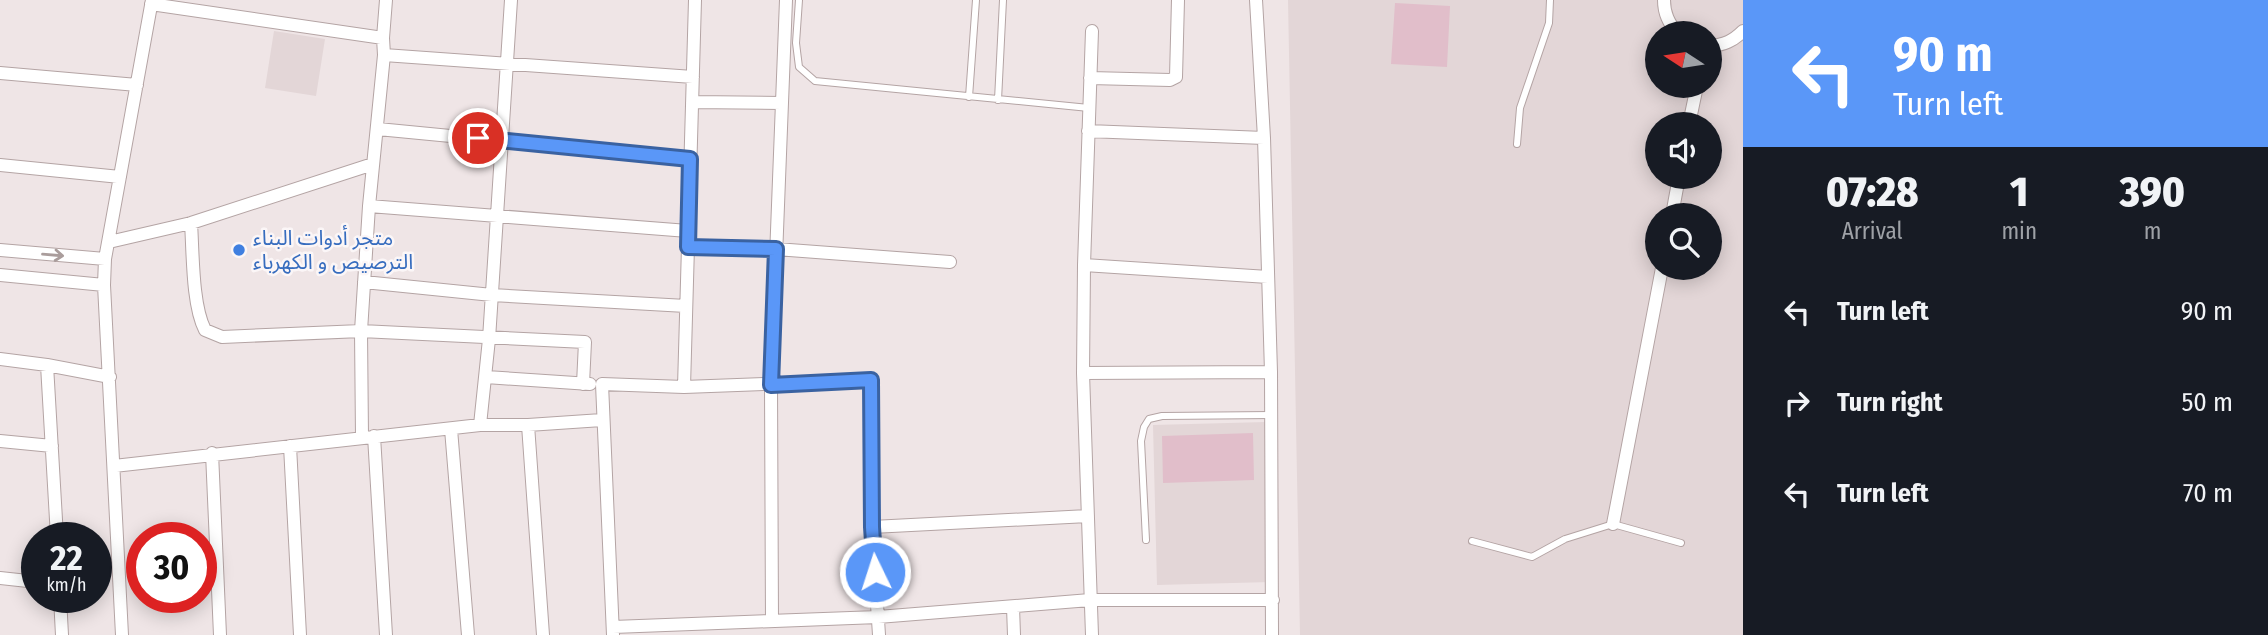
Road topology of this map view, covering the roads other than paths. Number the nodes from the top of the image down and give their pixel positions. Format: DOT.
graph roads {
  1 [pos="386,0"];
  2 [pos="511,0"];
  3 [pos="695,0"];
  4 [pos="786,0"];
  5 [pos="799,0"];
  6 [pos="976,0"];
  7 [pos="1003,0"];
  8 [pos="1178,0"];
  9 [pos="1256,0"];
  10 [pos="1550,0"];
  11 [pos="1664,0"];
  12 [pos="151,2"];
  13 [pos="1669,21"];
  14 [pos="1093,31"];
  15 [pos="1743,31"];
  16 [pos="383,38"];
  17 [pos="1722,45"];
  18 [pos="384,55"];
  19 [pos="507,65"];
  20 [pos="0,73"];
  21 [pos="693,77"];
  22 [pos="1090,78"];
  23 [pos="137,85"];
  24 [pos="969,97"];
  25 [pos="998,100"];
  26 [pos="692,102"];
  27 [pos="782,103"];
  28 [pos="1089,108"];
  29 [pos="378,130"];
  30 [pos="1088,131"];
  31 [pos="1264,138"];
  32 [pos="503,140"];
  33 [pos="1517,144"];
  34 [pos="690,159"];
  35 [pos="373,164"];
  36 [pos="0,165"];
  37 [pos="120,177"];
  38 [pos="369,206"];
  39 [pos="498,215"];
  40 [pos="191,223"];
  41 [pos="688,230"];
  42 [pos="109,242"];
  43 [pos="688,247"];
  44 [pos="776,249"];
  45 [pos="0,250"];
  46 [pos="105,259"];
  47 [pos="950,262"];
  48 [pos="1084,265"];
  49 [pos="0,275"];
  50 [pos="1268,277"];
  51 [pos="1660,280"];
  52 [pos="364,282"];
  53 [pos="104,285"];
  54 [pos="492,295"];
  55 [pos="686,306"];
  56 [pos="360,331"];
  57 [pos="489,339"];
  58 [pos="0,359"];
  59 [pos="47,365"];
  60 [pos="1271,372"];
  61 [pos="1083,373"];
  62 [pos="110,377"];
  63 [pos="486,377"];
  64 [pos="583,384"];
  65 [pos="602,384"];
  66 [pos="771,385"];
  67 [pos="684,387"];
  68 [pos="1272,415"];
  69 [pos="602,420"];
  70 [pos="480,425"];
  71 [pos="528,425"];
  72 [pos="451,429"];
  73 [pos="368,437"];
  74 [pos="0,441"];
  75 [pos="52,446"];
  76 [pos="290,446"];
  77 [pos="212,453"];
  78 [pos="114,466"];
  79 [pos="1088,516"];
  80 [pos="56,522"];
  81 [pos="1614,524"];
  82 [pos="872,527"];
  83 [pos="1146,540"];
  84 [pos="1472,541"];
  85 [pos="1681,544"];
  86 [pos="0,578"];
  87 [pos="21,580"];
  88 [pos="1090,600"];
  89 [pos="1273,600"];
  90 [pos="1013,607"];
  91 [pos="61,613"];
  92 [pos="878,617"];
  93 [pos="772,621"];
  94 [pos="683,630"];
  95 [pos="613,631"];
  96 [pos="62,635"];
  97 [pos="122,635"];
  98 [pos="220,635"];
  99 [pos="300,635"];
  100 [pos="386,635"];
  101 [pos="468,635"];
  102 [pos="543,635"];
  103 [pos="879,635"];
  104 [pos="1014,635"];
  105 [pos="1091,635"];
  106 [pos="1272,635"];
  1 -- 16 [label="street"];
  2 -- 19 [label="street"];
  3 -- 21 [label="street"];
  4 -- 27 [label="street"];
  5 -- 24 [label="lane"];
  6 -- 24 [label="lane"];
  7 -- 25 [label="lane"];
  8 -- 22 [label="street"];
  9 -- 31 [label="street"];
  10 -- 33 [label="lane"];
  11 -- 13 [label="street"];
  12 -- 16 [label="street"];
  12 -- 23 [label="street"];
  14 -- 22 [label="street"];
  15 -- 17 [label="street"];
  16 -- 18 [label="street"];
  18 -- 19 [label="street"];
  18 -- 29 [label="street"];
  19 -- 21 [label="street"];
  19 -- 32 [label="street"];
  20 -- 23 [label="street"];
  21 -- 26 [label="street"];
  22 -- 28 [label="street"];
  23 -- 37 [label="street"];
  24 -- 25 [label="lane"];
  25 -- 28 [label="lane"];
  26 -- 27 [label="street"];
  26 -- 34 [label="street"];
  27 -- 44 [label="street"];
  28 -- 30 [label="street"];
  29 -- 32 [label="street"];
  29 -- 35 [label="street"];
  30 -- 31 [label="street"];
  30 -- 48 [label="street"];
  31 -- 50 [label="street"];
  32 -- 34 [label="street"];
  32 -- 39 [label="street"];
  34 -- 41 [label="street"];
  35 -- 38 [label="street"];
  35 -- 40 [label="street"];
  36 -- 37 [label="street"];
  37 -- 42 [label="street"];
  38 -- 39 [label="street"];
  38 -- 52 [label="street"];
  39 -- 41 [label="street"];
  39 -- 54 [label="street"];
  40 -- 42 [label="street"];
  40 -- 56 [label="street"];
  41 -- 43 [label="street"];
  42 -- 46 [label="street"];
  43 -- 44 [label="street"];
  43 -- 55 [label="street"];
  44 -- 47 [label="street"];
  44 -- 66 [label="street"];
  45 -- 46 [label="street, one-way"];
  46 -- 53 [label="street"];
  48 -- 50 [label="street"];
  48 -- 61 [label="street"];
  49 -- 53 [label="street"];
  50 -- 60 [label="street"];
  51 -- 81 [label="street"];
  52 -- 54 [label="street"];
  52 -- 56 [label="street"];
  53 -- 62 [label="street"];
  54 -- 55 [label="street"];
  54 -- 57 [label="street"];
  55 -- 67 [label="street"];
  56 -- 57 [label="street"];
  56 -- 73 [label="street"];
  57 -- 63 [label="street"];
  57 -- 64 [label="street"];
  58 -- 59 [label="street"];
  59 -- 62 [label="street"];
  59 -- 75 [label="street"];
  60 -- 61 [label="street"];
  60 -- 68 [label="street"];
  61 -- 79 [label="street"];
  62 -- 78 [label="street"];
  63 -- 64 [label="street"];
  63 -- 70 [label="street"];
  64 -- 65 [label="street"];
  65 -- 67 [label="street"];
  65 -- 69 [label="street"];
  66 -- 67 [label="street"];
  66 -- 82 [label="street"];
  66 -- 93 [label="street"];
  68 -- 83 [label="lane"];
  68 -- 89 [label="street"];
  69 -- 71 [label="street"];
  69 -- 95 [label="street"];
  70 -- 71 [label="street"];
  70 -- 72 [label="street"];
  71 -- 102 [label="street"];
  72 -- 73 [label="street"];
  72 -- 101 [label="street"];
  73 -- 76 [label="street"];
  73 -- 100 [label="street"];
  74 -- 75 [label="street"];
  75 -- 80 [label="street"];
  76 -- 77 [label="street"];
  76 -- 99 [label="street"];
  77 -- 78 [label="street"];
  77 -- 98 [label="street"];
  78 -- 97 [label="street"];
  79 -- 82 [label="street"];
  79 -- 88 [label="street"];
  81 -- 84 [label="lane"];
  81 -- 85 [label="lane"];
  82 -- 92 [label="street"];
  86 -- 87 [label="street"];
  88 -- 89 [label="street"];
  88 -- 90 [label="street"];
  88 -- 105 [label="street"];
  89 -- 106 [label="street"];
  90 -- 92 [label="street"];
  90 -- 104 [label="street"];
  91 -- 96 [label="street"];
  92 -- 93 [label="street"];
  92 -- 103 [label="street"];
  93 -- 94 [label="street"];
  94 -- 95 [label="street"];
}
